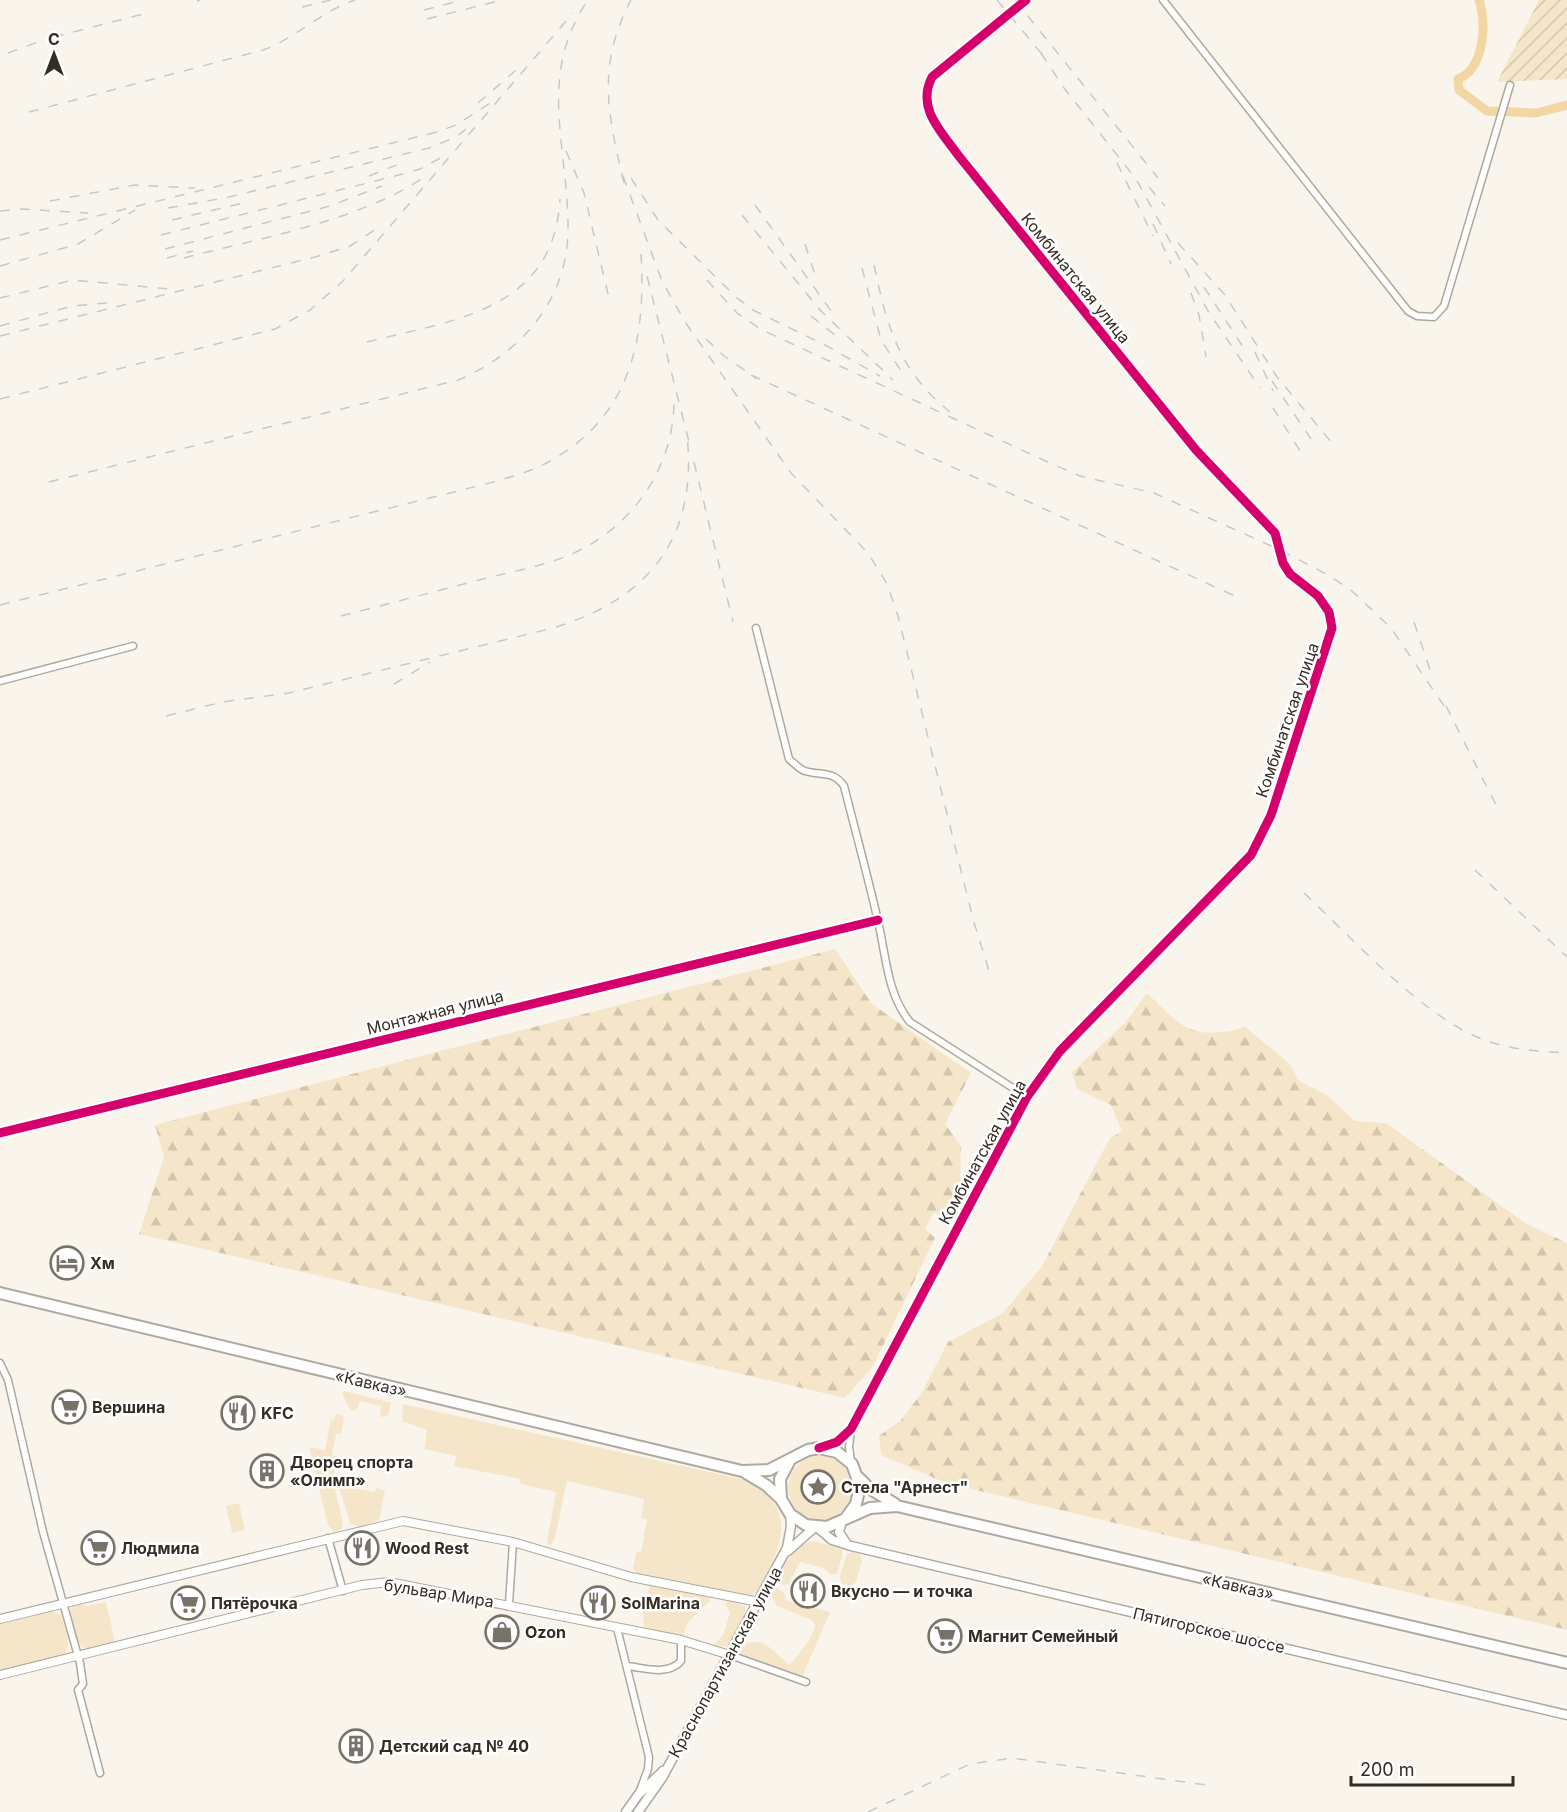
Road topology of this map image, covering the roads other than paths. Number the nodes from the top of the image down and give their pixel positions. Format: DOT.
graph roads {
  1 [pos="1026,0"];
  2 [pos="1163,0"];
  3 [pos="1510,85"];
  4 [pos="756,628"];
  5 [pos="133,646"];
  6 [pos="0,681"];
  7 [pos="878,920"];
  8 [pos="1027,1097"];
  9 [pos="0,1133"];
  10 [pos="0,1293"];
  11 [pos="0,1363"];
  12 [pos="851,1429"];
  13 [pos="819,1448"];
  14 [pos="789,1462"];
  15 [pos="852,1464"];
  16 [pos="742,1471"];
  17 [pos="858,1477"];
  18 [pos="781,1499"];
  19 [pos="910,1509"];
  20 [pos="790,1514"];
  21 [pos="844,1520"];
  22 [pos="817,1528"];
  23 [pos="328,1538"];
  24 [pos="513,1542"];
  25 [pos="851,1546"];
  26 [pos="782,1558"];
  27 [pos="343,1591"];
  28 [pos="759,1602"];
  29 [pos="62,1604"];
  30 [pos="509,1604"];
  31 [pos="0,1619"];
  32 [pos="617,1628"];
  33 [pos="681,1641"];
  34 [pos="77,1654"];
  35 [pos="730,1654"];
  36 [pos="1567,1663"];
  37 [pos="627,1666"];
  38 [pos="0,1675"];
  39 [pos="806,1682"];
  40 [pos="1567,1715"];
  41 [pos="668,1767"];
  42 [pos="100,1773"];
  43 [pos="638,1795"];
  44 [pos="626,1812"];
  45 [pos="638,1812"];
  1 -- 8 [label="street, Комбинатская улица"];
  2 -- 3 [label="street"];
  4 -- 7 [label="street"];
  5 -- 6 [label="street"];
  7 -- 8 [label="street"];
  7 -- 9 [label="street, Монтажная улица"];
  8 -- 12 [label="street, Комбинатская улица"];
  10 -- 16 [label="highway, «Кавказ»"];
  11 -- 29 [label="street"];
  12 -- 13 [label="street, Комбинатская улица"];
  12 -- 15 [label="street, Комбинатская улица"];
  13 -- 14 [label="highway, «Кавказ»"];
  13 -- 15 [label="highway"];
  14 -- 16 [label="highway, «Кавказ»"];
  14 -- 18 [label="highway"];
  15 -- 17 [label="highway, «Кавказ»"];
  16 -- 18 [label="highway, «Кавказ»"];
  17 -- 19 [label="highway, «Кавказ»"];
  17 -- 21 [label="highway"];
  18 -- 20 [label="highway, «Кавказ»"];
  19 -- 21 [label="highway, «Кавказ»"];
  19 -- 36 [label="highway, «Кавказ»"];
  20 -- 22 [label="highway"];
  20 -- 26 [label="main road, Краснопартизанская улица"];
  21 -- 22 [label="highway, «Кавказ»"];
  21 -- 25 [label="main road"];
  22 -- 25 [label="main road, Пятигорское шоссе"];
  22 -- 26 [label="main road, Краснопартизанская улица"];
  23 -- 24 [label="street"];
  23 -- 27 [label="street"];
  23 -- 29 [label="street"];
  24 -- 28 [label="street"];
  24 -- 30 [label="street"];
  25 -- 40 [label="main road, Пятигорское шоссе"];
  26 -- 28 [label="main road, Краснопартизанская улица"];
  27 -- 30 [label="street, бульвар Мира"];
  27 -- 34 [label="street, бульвар Мира"];
  28 -- 35 [label="main road, Краснопартизанская улица"];
  29 -- 31 [label="street"];
  29 -- 34 [label="street"];
  30 -- 32 [label="street, бульвар Мира"];
  32 -- 33 [label="street, бульвар Мира"];
  32 -- 37 [label="street"];
  33 -- 35 [label="street, бульвар Мира"];
  33 -- 37 [label="street"];
  34 -- 38 [label="street, бульвар Мира"];
  34 -- 42 [label="street"];
  35 -- 39 [label="street, бульвар Мира"];
  35 -- 41 [label="main road, Краснопартизанская улица"];
  37 -- 43 [label="street"];
  41 -- 43 [label="main road, Краснопартизанская улица"];
  41 -- 45 [label="main road, Краснопартизанская улица"];
  43 -- 44 [label="main road, Краснопартизанская улица"];
}
